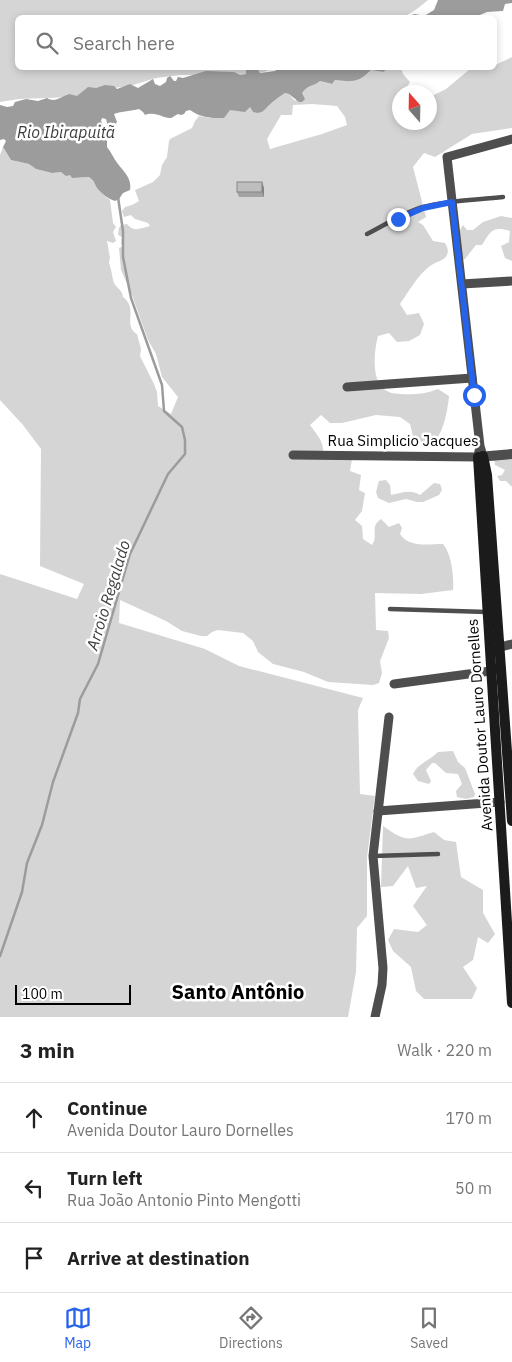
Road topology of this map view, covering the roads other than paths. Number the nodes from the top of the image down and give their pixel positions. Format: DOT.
graph roads {
  1 [pos="512,139"];
  2 [pos="503,197"];
  3 [pos="452,202"];
  4 [pos="368,234"];
  5 [pos="512,281"];
  6 [pos="462,284"];
  7 [pos="472,378"];
  8 [pos="347,387"];
  9 [pos="512,454"];
  10 [pos="293,455"];
  11 [pos="481,456"];
  12 [pos="390,609"];
  13 [pos="487,612"];
  14 [pos="512,644"];
  15 [pos="494,648"];
  16 [pos="496,670"];
  17 [pos="394,684"];
  18 [pos="389,717"];
  19 [pos="500,802"];
  20 [pos="511,802"];
  21 [pos="378,811"];
  22 [pos="512,821"];
  23 [pos="438,854"];
  24 [pos="373,856"];
  25 [pos="511,972"];
  26 [pos="512,1003"];
  27 [pos="375,1017"];
  1 -- 3 [label="street, Avenida Doutor Lauro Dornelles"];
  2 -- 3 [label="lane"];
  3 -- 4 [label="lane"];
  3 -- 6 [label="street, Avenida Doutor Lauro Dornelles"];
  5 -- 6 [label="street"];
  6 -- 7 [label="street, Avenida Doutor Lauro Dornelles"];
  7 -- 8 [label="street"];
  7 -- 11 [label="street, Avenida Doutor Lauro Dornelles"];
  9 -- 11 [label="street, Rua Simplicio Jacques"];
  10 -- 11 [label="street, Rua Simplicio Jacques"];
  11 -- 13 [label="main road, Avenida Doutor Lauro Dornelles"];
  11 -- 15 [label="main road, Avenida Doutor Lauro Dornelles"];
  12 -- 13 [label="lane"];
  13 -- 15 [label="main road, Avenida Doutor Lauro Dornelles"];
  14 -- 15 [label="street"];
  15 -- 16 [label="main road, Avenida Doutor Lauro Dornelles"];
  16 -- 17 [label="street"];
  16 -- 19 [label="main road, Avenida Doutor Lauro Dornelles"];
  16 -- 20 [label="main road, Avenida Doutor Lauro Dornelles"];
  18 -- 21 [label="street"];
  19 -- 20 [label="street"];
  19 -- 21 [label="street"];
  19 -- 25 [label="main road, Avenida Doutor Lauro Dornelles"];
  20 -- 22 [label="main road, Avenida Doutor Lauro Dornelles"];
  21 -- 24 [label="street"];
  23 -- 24 [label="lane"];
  24 -- 27 [label="street"];
  25 -- 26 [label="main road, Avenida Doutor Lauro Dornelles"];
}
